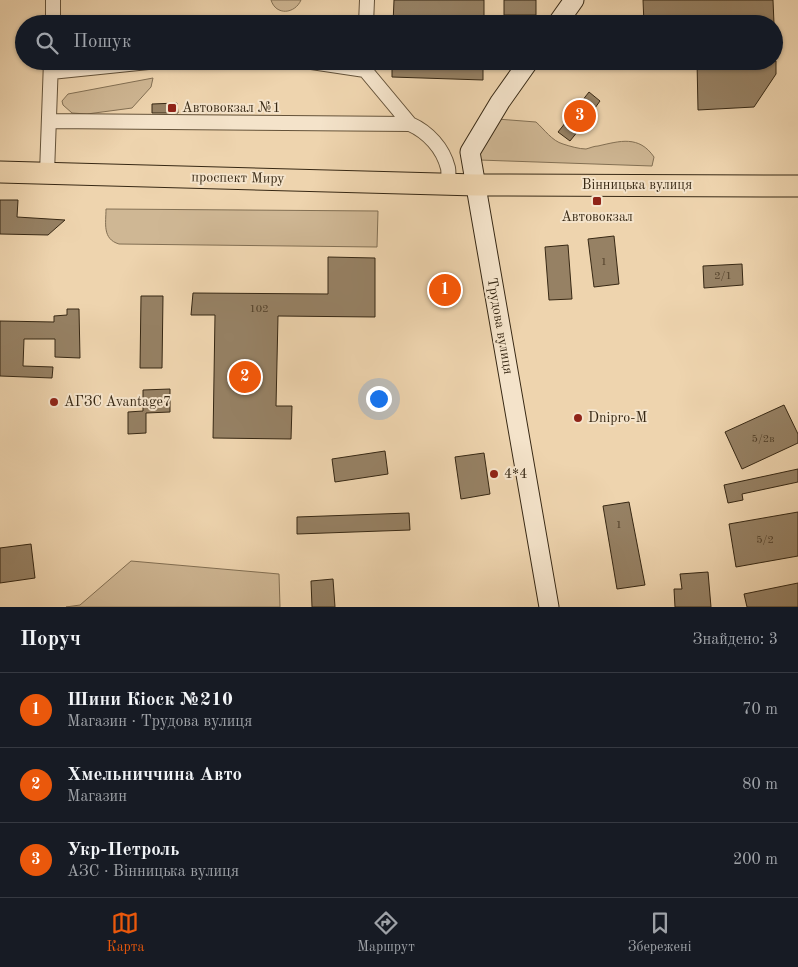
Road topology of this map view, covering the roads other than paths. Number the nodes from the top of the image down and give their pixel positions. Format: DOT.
graph roads {
  1 [pos="53,0"];
  2 [pos="367,0"];
  3 [pos="574,0"];
  4 [pos="53,15"];
  5 [pos="366,15"];
  6 [pos="563,15"];
  7 [pos="51,70"];
  8 [pos="368,70"];
  9 [pos="523,70"];
  10 [pos="48,121"];
  11 [pos="415,126"];
  12 [pos="0,172"];
  13 [pos="47,173"];
  14 [pos="448,184"];
  15 [pos="476,185"];
  16 [pos="798,186"];
  17 [pos="549,607"];
  1 -- 4 [label="street"];
  2 -- 5 [label="street"];
  3 -- 6 [label="main road"];
  7 -- 10 [label="street"];
  8 -- 11 [label="street"];
  9 -- 15 [label="main road, Трудова вулиця"];
  10 -- 11 [label="street"];
  10 -- 13 [label="street"];
  11 -- 14 [label="street"];
  12 -- 13 [label="main road, проспект Миру"];
  13 -- 14 [label="main road, проспект Миру"];
  14 -- 15 [label="main road, проспект Миру"];
  15 -- 16 [label="main road, Вінницька вулиця"];
  15 -- 17 [label="main road, Трудова вулиця"];
}
